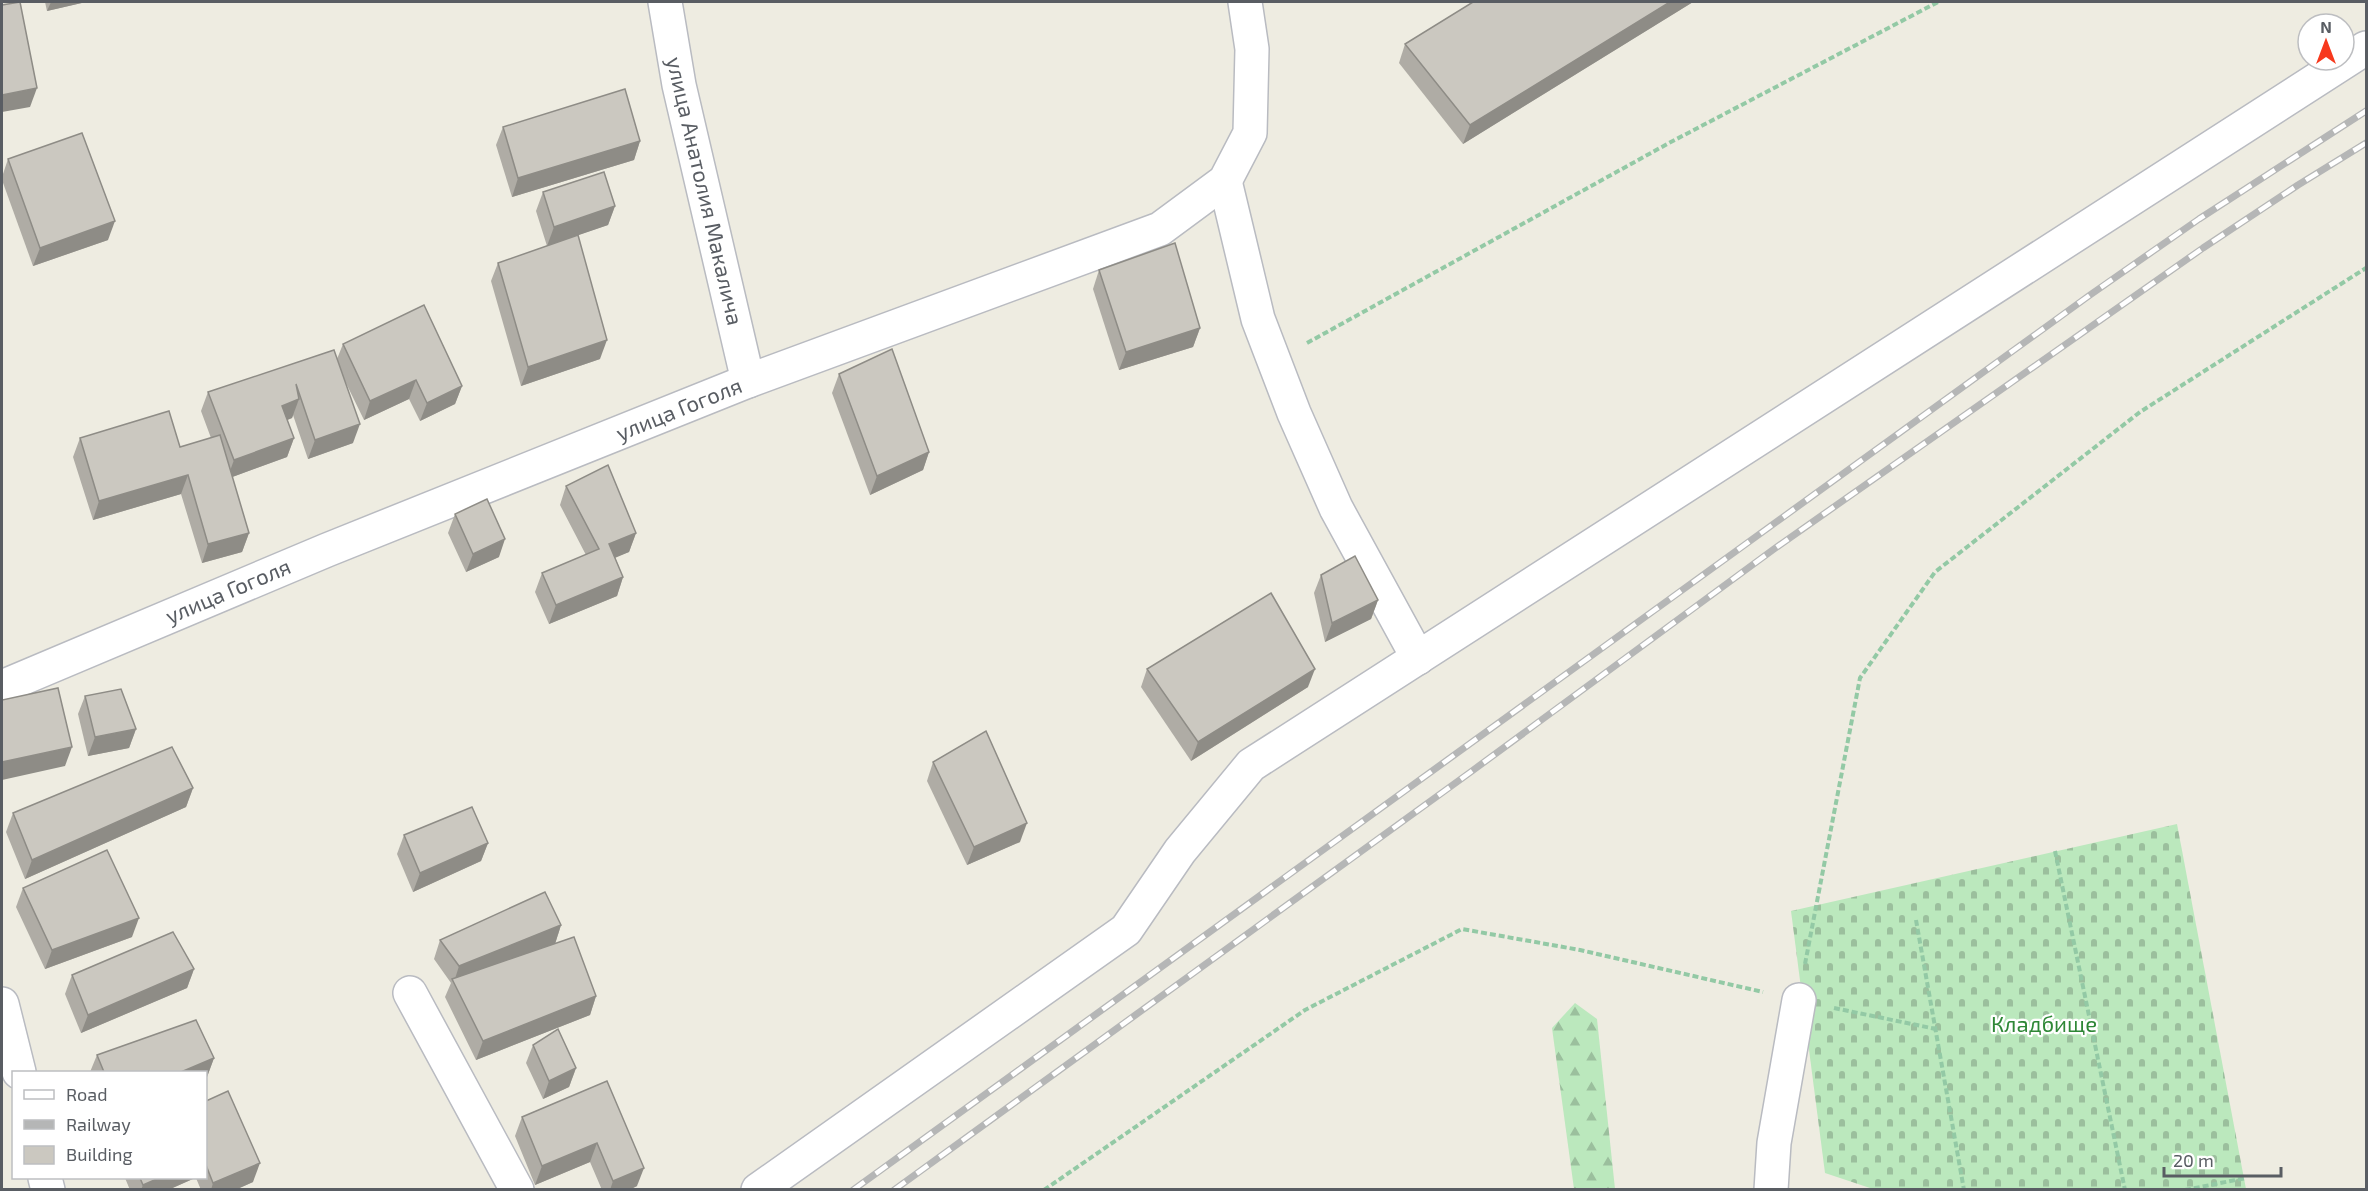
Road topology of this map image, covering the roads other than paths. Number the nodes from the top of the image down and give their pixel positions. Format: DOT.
graph roads {
  1 [pos="665,2"];
  2 [pos="1245,2"];
  3 [pos="2367,48"];
  4 [pos="1225,182"];
  5 [pos="748,381"];
  6 [pos="1418,658"];
  7 [pos="2,687"];
  8 [pos="410,993"];
  9 [pos="1799,1000"];
  10 [pos="2,1004"];
  11 [pos="19,1071"];
  12 [pos="518,1190"];
  13 [pos="758,1190"];
  14 [pos="1771,1190"];
  1 -- 5 [label="street, улица Анатолия Макалича"];
  2 -- 4 [label="street, улица Гоголя"];
  3 -- 6 [label="street"];
  4 -- 5 [label="street, улица Гоголя"];
  4 -- 6 [label="street"];
  5 -- 7 [label="street, улица Гоголя"];
  6 -- 13 [label="street"];
  8 -- 12 [label="street"];
  9 -- 14 [label="street"];
  10 -- 11 [label="street"];
}
